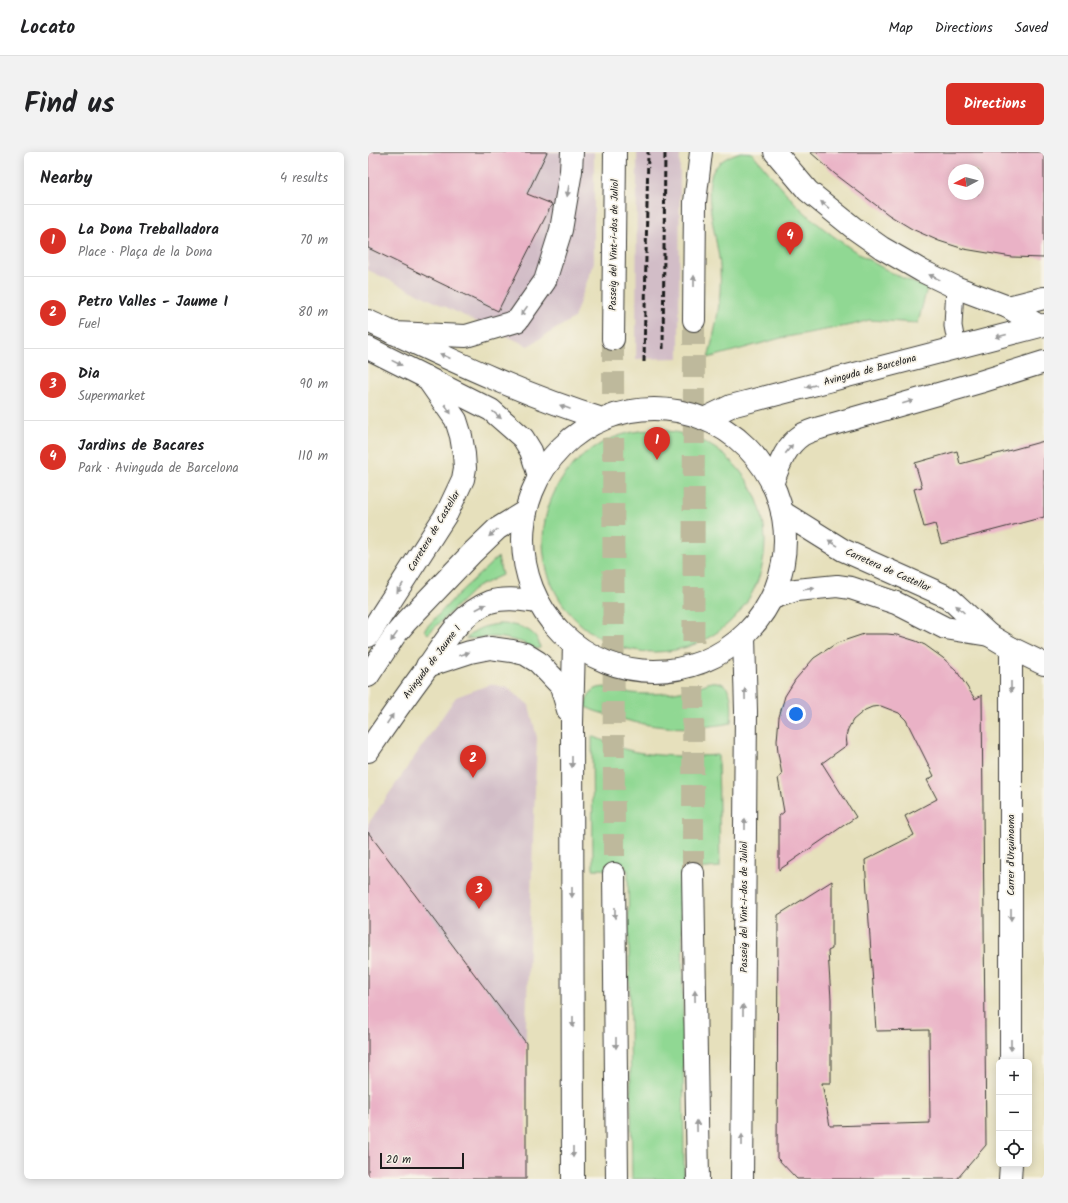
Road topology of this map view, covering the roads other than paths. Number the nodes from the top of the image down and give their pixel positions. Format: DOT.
graph roads {
  1 [pos="572,152"];
  2 [pos="615,152"];
  3 [pos="702,152"];
  4 [pos="775,152"];
  5 [pos="955,287"];
  6 [pos="1044,298"];
  7 [pos="1008,307"];
  8 [pos="694,320"];
  9 [pos="368,321"];
  10 [pos="1041,325"];
  11 [pos="393,333"];
  12 [pos="613,339"];
  13 [pos="958,347"];
  14 [pos="368,348"];
  15 [pos="1044,362"];
  16 [pos="426,377"];
  17 [pos="602,419"];
  18 [pos="704,419"];
  19 [pos="539,476"];
  20 [pos="772,484"];
  21 [pos="526,511"];
  22 [pos="782,512"];
  23 [pos="772,598"];
  24 [pos="538,602"];
  25 [pos="990,635"];
  26 [pos="368,636"];
  27 [pos="744,636"];
  28 [pos="574,644"];
  29 [pos="1011,648"];
  30 [pos="1044,664"];
  31 [pos="428,666"];
  32 [pos="368,676"];
  33 [pos="572,723"];
  34 [pos="368,751"];
  35 [pos="693,873"];
  36 [pos="614,874"];
  37 [pos="1011,1059"];
  38 [pos="1011,1167"];
  39 [pos="573,1179"];
  40 [pos="617,1179"];
  41 [pos="698,1179"];
  42 [pos="742,1179"];
  43 [pos="1010,1179"];
  1 -- 11 [label="street, one-way"];
  2 -- 12 [label="street, Passeig del Vint-i-dos de Juliol"];
  8 -- 3 [label="street, one-way"];
  5 -- 4 [label="street, Avinguda de Barcelona, one-way"];
  5 -- 7 [label="street, Avinguda de Barcelona"];
  5 -- 13 [label="street"];
  6 -- 7 [label="street"];
  7 -- 10 [label="street, Avinguda de Barcelona"];
  9 -- 11 [label="street"];
  10 -- 13 [label="street, Avinguda de Barcelona, one-way"];
  17 -- 11 [label="street, one-way"];
  13 -- 18 [label="street, Avinguda de Barcelona, one-way"];
  14 -- 16 [label="street, Carretera de Castellar, one-way"];
  20 -- 15 [label="street, one-way"];
  16 -- 19 [label="street, Carretera de Castellar, one-way"];
  16 -- 26 [label="street, Carretera de Castellar, one-way"];
  17 -- 18 [label="street"];
  17 -- 19 [label="street"];
  18 -- 20 [label="street"];
  19 -- 21 [label="street"];
  20 -- 22 [label="street"];
  21 -- 24 [label="street"];
  21 -- 32 [label="street, one-way"];
  22 -- 23 [label="street"];
  25 -- 22 [label="street, Carretera de Castellar, one-way"];
  23 -- 25 [label="street, Carretera de Castellar, one-way"];
  23 -- 27 [label="street"];
  24 -- 28 [label="street"];
  31 -- 24 [label="street, Avinguda de Jaume I, one-way"];
  25 -- 29 [label="street, Carretera de Castellar"];
  27 -- 28 [label="street"];
  42 -- 27 [label="street, Passeig del Vint-i-dos de Juliol, one-way"];
  28 -- 33 [label="street"];
  29 -- 30 [label="street, Carretera de Castellar"];
  29 -- 37 [label="street, Carrer d'Urquinaona, one-way"];
  31 -- 33 [label="street, one-way"];
  34 -- 31 [label="street, Avinguda de Jaume I, one-way"];
  33 -- 39 [label="street, one-way"];
  41 -- 35 [label="street, one-way"];
  36 -- 40 [label="street, one-way"];
  38 -- 43 [label="street"];
}
